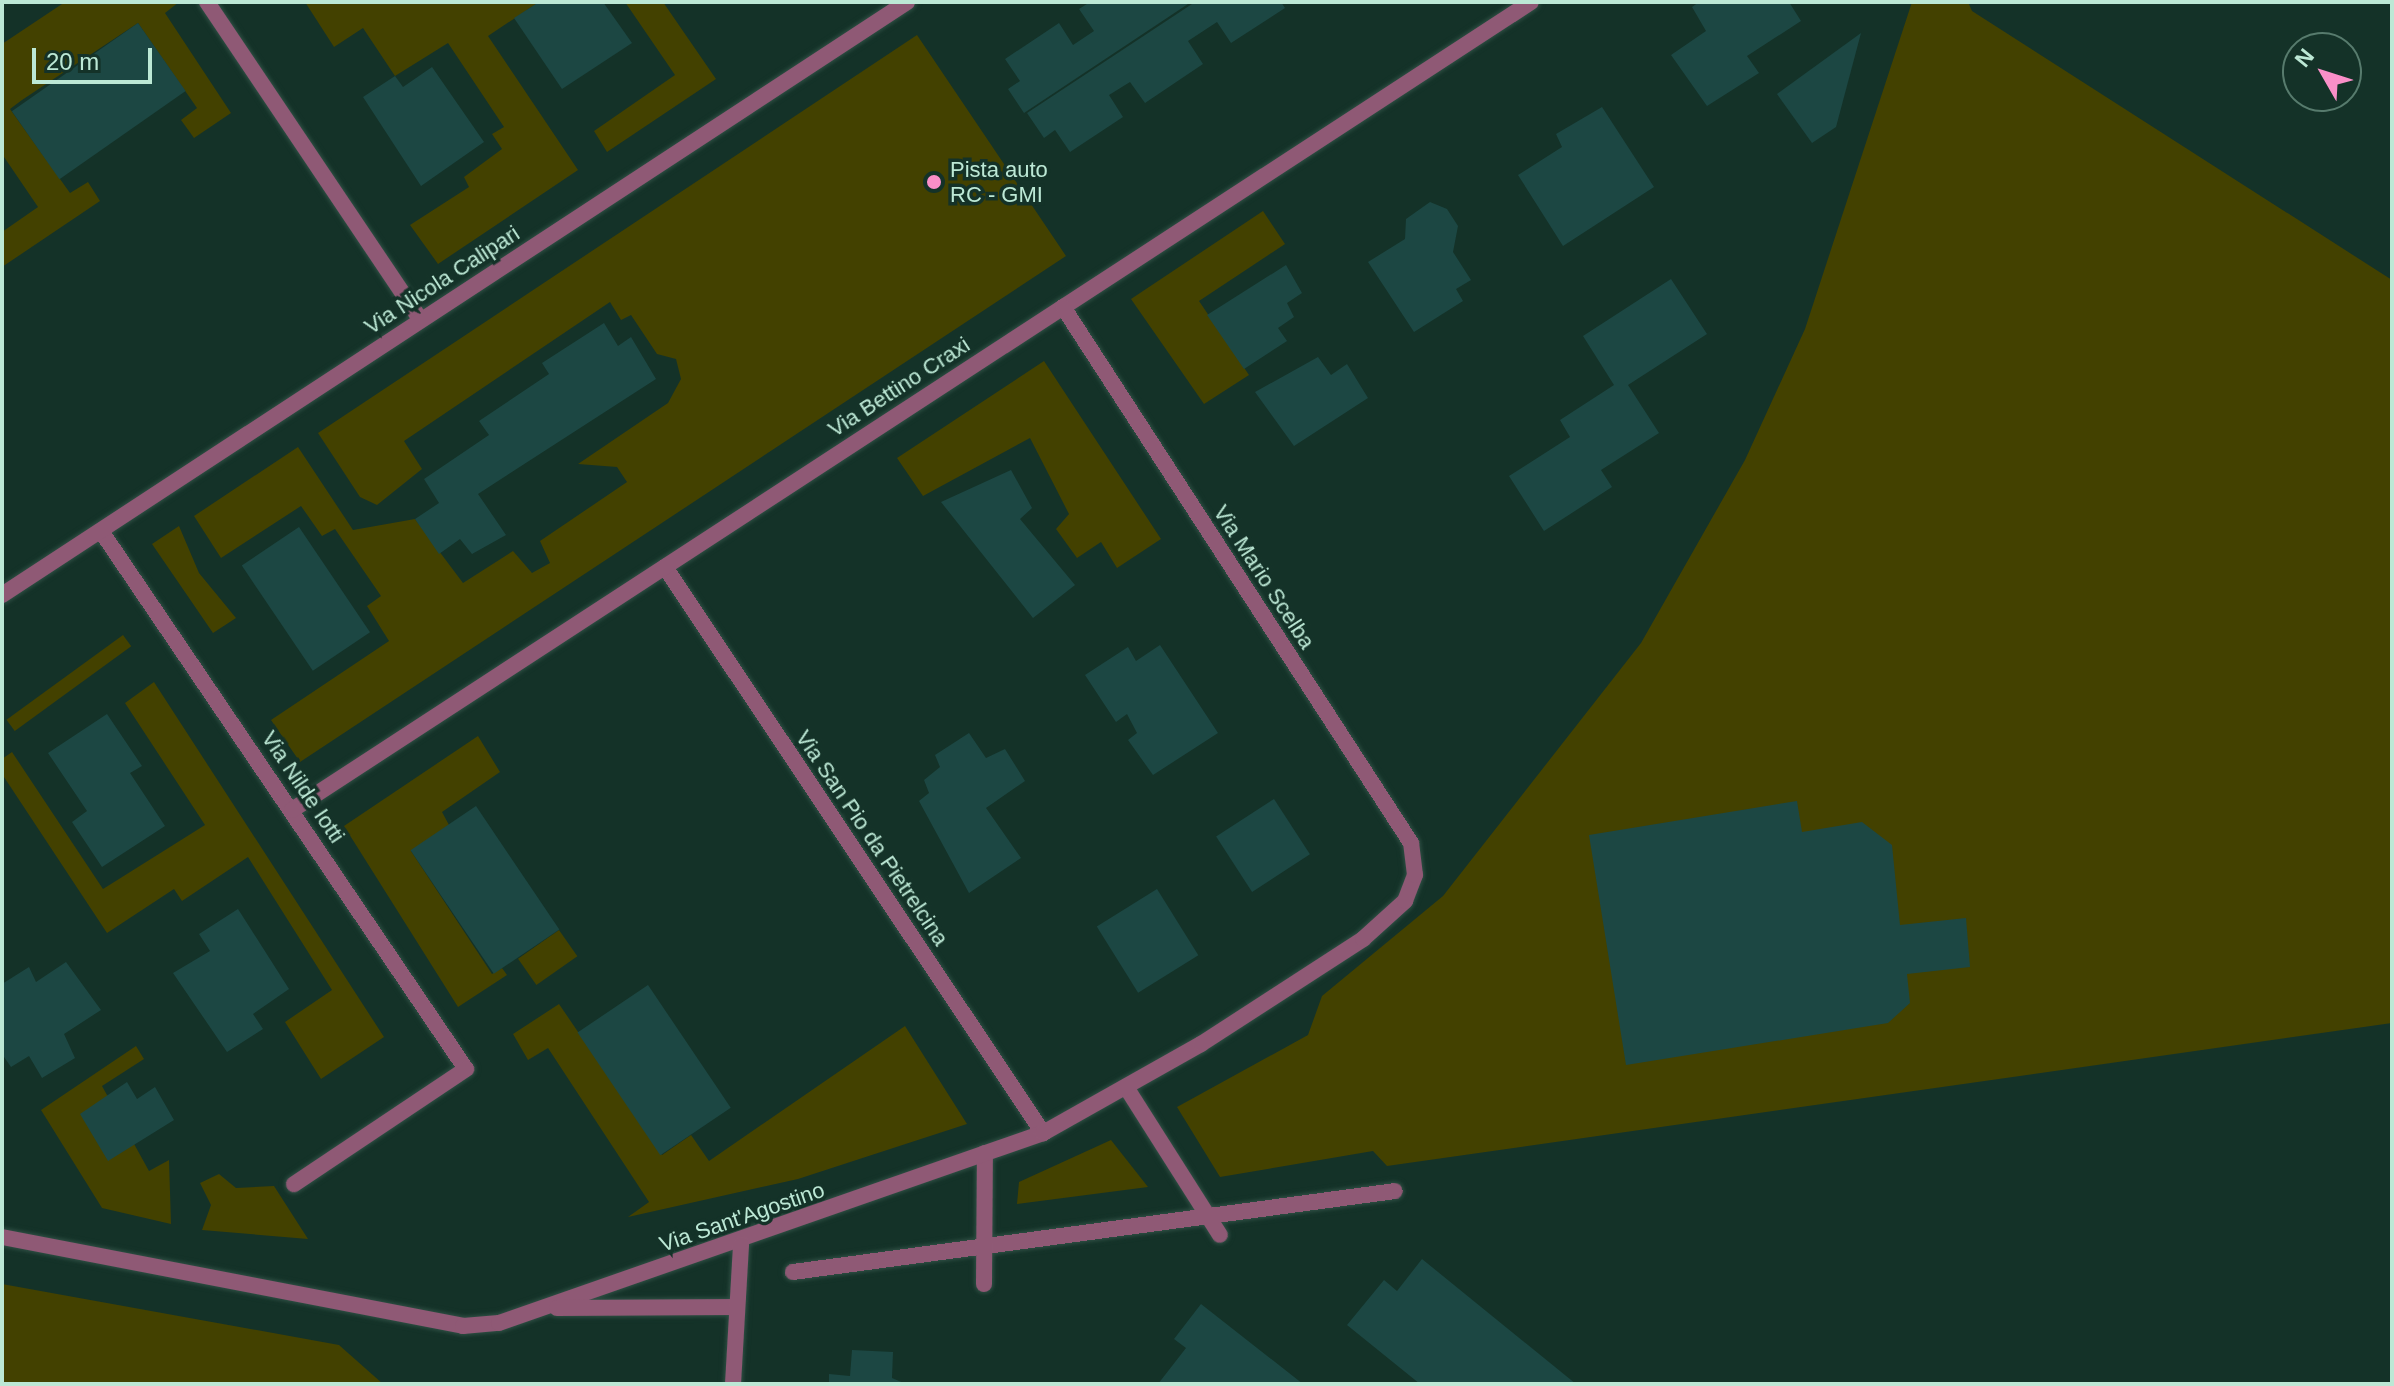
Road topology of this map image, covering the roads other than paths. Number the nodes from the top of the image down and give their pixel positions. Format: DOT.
graph roads {
  1 [pos="207,2"];
  2 [pos="907,2"];
  3 [pos="1531,2"];
  4 [pos="1063,307"];
  5 [pos="421,320"];
  6 [pos="101,531"];
  7 [pos="665,567"];
  8 [pos="2,595"];
  9 [pos="292,810"];
  10 [pos="1415,875"];
  11 [pos="1126,1087"];
  12 [pos="1043,1133"];
  13 [pos="985,1153"];
  14 [pos="294,1184"];
  15 [pos="1395,1191"];
  16 [pos="1208,1216"];
  17 [pos="1220,1235"];
  18 [pos="2,1237"];
  19 [pos="741,1244"];
  20 [pos="984,1245"];
  21 [pos="793,1272"];
  22 [pos="984,1284"];
  23 [pos="737,1307"];
  24 [pos="547,1308"];
  25 [pos="733,1384"];
  1 -- 5 [label="street"];
  2 -- 5 [label="street, Via Nicola Calipari"];
  3 -- 4 [label="street, Via Bettino Craxi"];
  4 -- 7 [label="street, Via Bettino Craxi"];
  4 -- 10 [label="street, Via Mario Scelba"];
  5 -- 6 [label="street, Via Nicola Calipari"];
  6 -- 8 [label="street, Via Nicola Calipari"];
  6 -- 9 [label="street, Via Nilde Iotti"];
  7 -- 9 [label="street, Via Bettino Craxi"];
  7 -- 12 [label="street, Via San Pio da Pietrelcina"];
  9 -- 14 [label="street, Via Nilde Iotti"];
  10 -- 11 [label="street, Via Sant'Agostino"];
  11 -- 12 [label="street, Via Sant'Agostino"];
  11 -- 16 [label="street"];
  12 -- 13 [label="street, Via Sant'Agostino"];
  13 -- 19 [label="street, Via Sant'Agostino"];
  13 -- 20 [label="street"];
  15 -- 16 [label="street"];
  16 -- 17 [label="street"];
  16 -- 20 [label="street"];
  18 -- 24 [label="street, Via Sant'Agostino"];
  19 -- 23 [label="street"];
  19 -- 24 [label="street, Via Sant'Agostino"];
  20 -- 21 [label="street"];
  20 -- 22 [label="street"];
  23 -- 24 [label="street"];
  23 -- 25 [label="street"];
}
